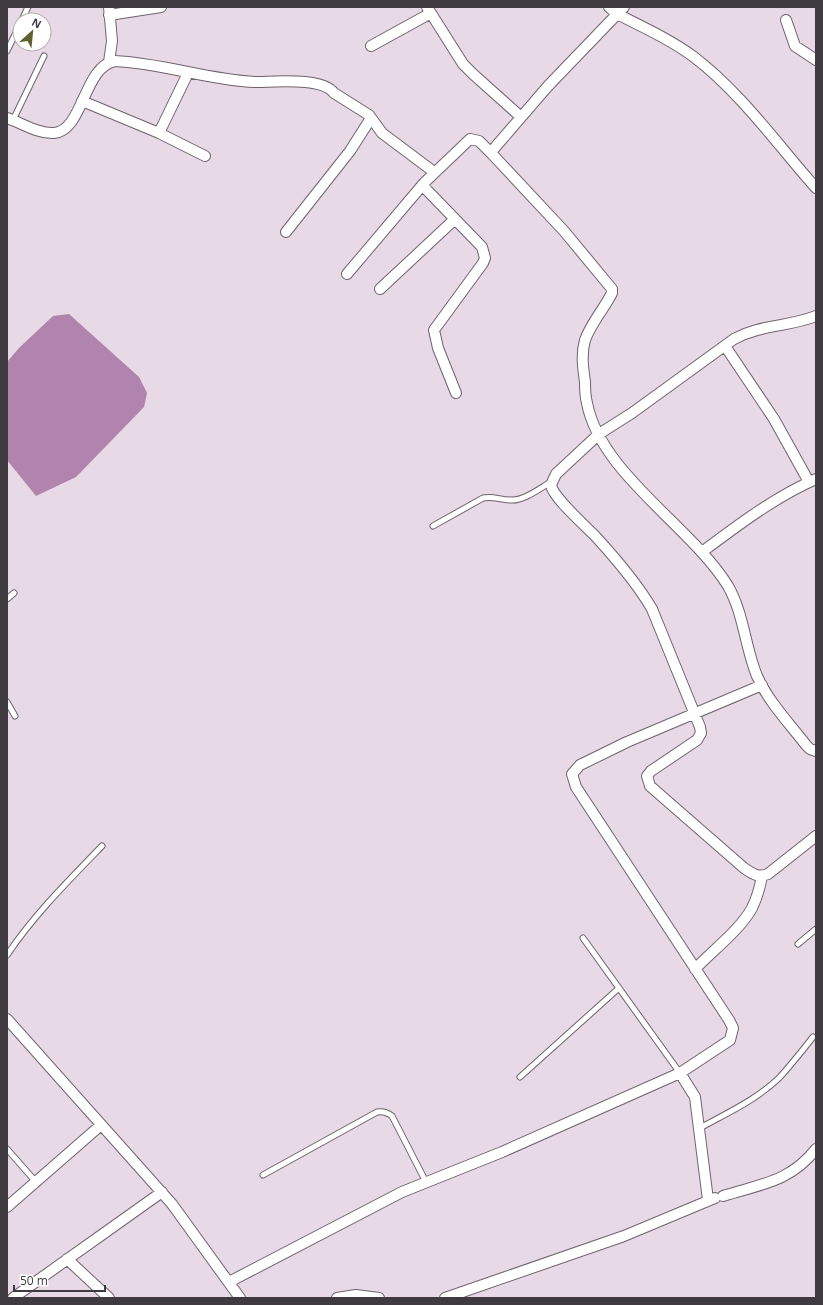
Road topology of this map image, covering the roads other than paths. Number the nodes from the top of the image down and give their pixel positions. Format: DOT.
graph roads {
  1 [pos="161,7"];
  2 [pos="609,7"];
  3 [pos="429,10"];
  4 [pos="621,10"];
  5 [pos="109,11"];
  6 [pos="786,20"];
  7 [pos="12,41"];
  8 [pos="371,46"];
  9 [pos="7,51"];
  10 [pos="44,56"];
  11 [pos="816,60"];
  12 [pos="109,62"];
  13 [pos="188,73"];
  14 [pos="82,101"];
  15 [pos="521,117"];
  16 [pos="371,118"];
  17 [pos="10,119"];
  18 [pos="159,133"];
  19 [pos="491,152"];
  20 [pos="205,156"];
  21 [pos="434,172"];
  22 [pos="422,186"];
  23 [pos="816,188"];
  24 [pos="455,219"];
  25 [pos="286,232"];
  26 [pos="348,274"];
  27 [pos="380,289"];
  28 [pos="816,316"];
  29 [pos="724,346"];
  30 [pos="456,393"];
  31 [pos="599,434"];
  32 [pos="813,481"];
  33 [pos="551,482"];
  34 [pos="433,526"];
  35 [pos="702,552"];
  36 [pos="14,593"];
  37 [pos="7,599"];
  38 [pos="762,685"];
  39 [pos="7,702"];
  40 [pos="694,713"];
  41 [pos="16,716"];
  42 [pos="816,751"];
  43 [pos="816,836"];
  44 [pos="102,846"];
  45 [pos="762,876"];
  46 [pos="816,929"];
  47 [pos="583,938"];
  48 [pos="798,944"];
  49 [pos="7,956"];
  50 [pos="694,968"];
  51 [pos="619,988"];
  52 [pos="7,1019"];
  53 [pos="813,1037"];
  54 [pos="680,1073"];
  55 [pos="520,1077"];
  56 [pos="101,1125"];
  57 [pos="700,1128"];
  58 [pos="7,1149"];
  59 [pos="816,1149"];
  60 [pos="264,1175"];
  61 [pos="36,1182"];
  62 [pos="426,1182"];
  63 [pos="162,1192"];
  64 [pos="716,1198"];
  65 [pos="7,1207"];
  66 [pos="67,1259"];
  67 [pos="229,1282"];
  68 [pos="13,1298"];
  69 [pos="109,1298"];
  70 [pos="240,1298"];
  71 [pos="337,1298"];
  72 [pos="379,1298"];
  73 [pos="445,1298"];
  1 -- 5 [label="street"];
  2 -- 4 [label="street"];
  3 -- 8 [label="street"];
  3 -- 15 [label="street"];
  4 -- 15 [label="street"];
  4 -- 23 [label="street"];
  5 -- 12 [label="street"];
  6 -- 11 [label="street"];
  7 -- 9 [label="lane"];
  10 -- 17 [label="lane"];
  12 -- 13 [label="street"];
  12 -- 14 [label="street"];
  13 -- 16 [label="street"];
  13 -- 18 [label="street"];
  14 -- 17 [label="street"];
  14 -- 18 [label="street"];
  15 -- 19 [label="street"];
  16 -- 21 [label="street"];
  16 -- 25 [label="street"];
  18 -- 20 [label="street"];
  19 -- 21 [label="street"];
  19 -- 31 [label="street"];
  21 -- 22 [label="street"];
  22 -- 24 [label="street"];
  22 -- 26 [label="street"];
  24 -- 27 [label="street"];
  24 -- 30 [label="street"];
  28 -- 29 [label="street"];
  29 -- 31 [label="street"];
  29 -- 32 [label="street"];
  31 -- 33 [label="street"];
  31 -- 35 [label="street"];
  32 -- 35 [label="street"];
  33 -- 34 [label="lane"];
  33 -- 40 [label="street"];
  35 -- 38 [label="street"];
  36 -- 37 [label="lane"];
  38 -- 40 [label="street"];
  38 -- 42 [label="street"];
  39 -- 41 [label="lane"];
  40 -- 45 [label="street"];
  40 -- 50 [label="street"];
  43 -- 45 [label="street"];
  44 -- 49 [label="lane"];
  45 -- 50 [label="street"];
  46 -- 48 [label="lane"];
  47 -- 51 [label="lane"];
  50 -- 54 [label="street"];
  51 -- 54 [label="lane"];
  51 -- 55 [label="lane"];
  52 -- 56 [label="street"];
  53 -- 57 [label="lane"];
  54 -- 57 [label="street"];
  54 -- 62 [label="street"];
  56 -- 61 [label="street"];
  56 -- 63 [label="street"];
  57 -- 64 [label="street"];
  58 -- 61 [label="lane"];
  59 -- 64 [label="street"];
  60 -- 62 [label="lane"];
  61 -- 65 [label="street"];
  62 -- 67 [label="street"];
  63 -- 66 [label="street"];
  63 -- 67 [label="street"];
  64 -- 73 [label="street"];
  66 -- 68 [label="street"];
  66 -- 69 [label="street"];
  67 -- 70 [label="street"];
  71 -- 72 [label="street"];
}
